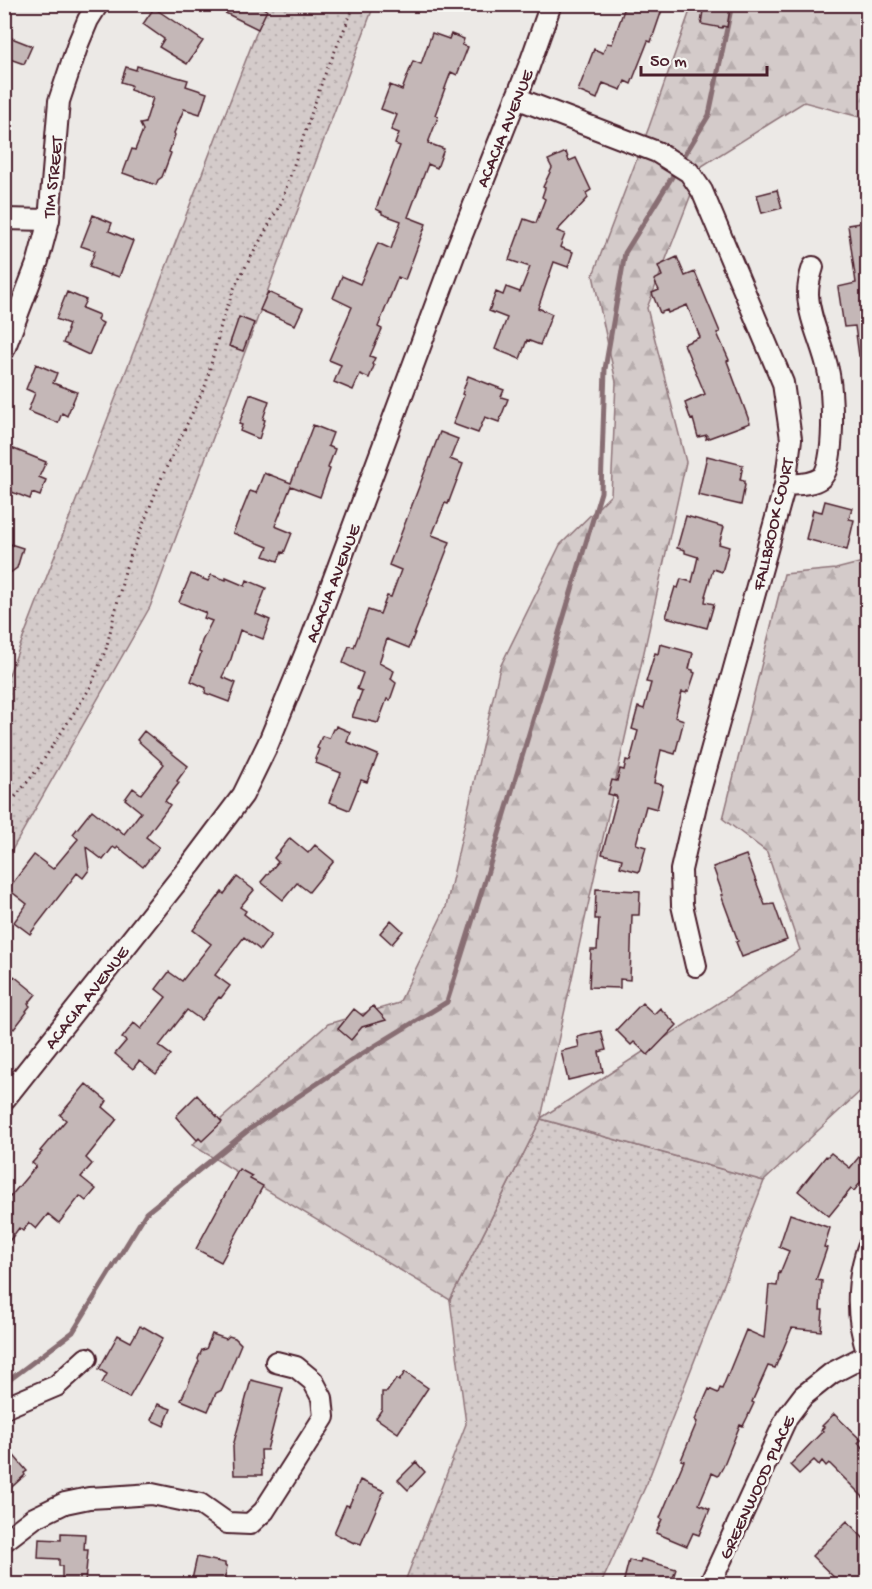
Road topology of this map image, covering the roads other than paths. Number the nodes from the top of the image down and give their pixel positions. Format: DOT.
graph roads {
  1 [pos="98,4"];
  2 [pos="551,4"];
  3 [pos="516,98"];
  4 [pos="4,219"];
  5 [pos="49,220"];
  6 [pos="813,267"];
  7 [pos="4,350"];
  8 [pos="785,485"];
  9 [pos="696,966"];
  10 [pos="8,1087"];
  11 [pos="867,1247"];
  12 [pos="867,1355"];
  13 [pos="87,1359"];
  14 [pos="276,1362"];
  15 [pos="4,1408"];
  16 [pos="4,1541"];
  17 [pos="710,1584"];
  1 -- 5 [label="street, TIM STREET"];
  2 -- 3 [label="street, ACACIA AVENUE"];
  3 -- 8 [label="street, FALLBROOK COURT"];
  3 -- 10 [label="street, ACACIA AVENUE"];
  4 -- 5 [label="street"];
  5 -- 7 [label="street, TIM STREET"];
  6 -- 8 [label="street"];
  8 -- 9 [label="street, FALLBROOK COURT"];
  11 -- 12 [label="street"];
  12 -- 17 [label="street, GREENWOOD PLACE"];
  13 -- 15 [label="street"];
  14 -- 16 [label="street"];
}
